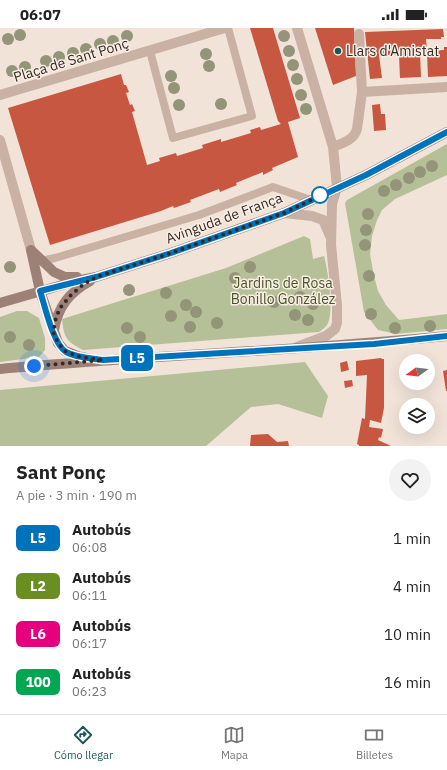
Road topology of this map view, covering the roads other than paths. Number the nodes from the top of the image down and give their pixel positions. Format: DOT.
graph roads {
  1 [pos="225,28"];
  2 [pos="228,28"];
  3 [pos="297,28"];
  4 [pos="359,34"];
  5 [pos="150,50"];
  6 [pos="447,87"];
  7 [pos="362,92"];
  8 [pos="0,95"];
  9 [pos="447,132"];
  10 [pos="0,140"];
  11 [pos="333,147"];
  12 [pos="337,187"];
  13 [pos="311,200"];
  14 [pos="284,213"];
  15 [pos="331,238"];
  16 [pos="31,250"];
  17 [pos="41,261"];
  18 [pos="96,277"];
  19 [pos="40,291"];
  20 [pos="0,303"];
  21 [pos="53,332"];
  22 [pos="447,336"];
  23 [pos="294,348"];
  24 [pos="103,360"];
  25 [pos="0,369"];
  1 -- 5 [label="street, Plaça de Sant Ponç"];
  2 -- 5 [label="lane, Plaça de Sant Ponç"];
  3 -- 11 [label="street"];
  4 -- 7 [label="street"];
  5 -- 8 [label="street, Plaça de Sant Ponç"];
  6 -- 7 [label="street"];
  7 -- 11 [label="street"];
  9 -- 12 [label="main road, Avinguda de França"];
  10 -- 16 [label="street"];
  11 -- 12 [label="street"];
  12 -- 13 [label="main road, Avinguda de França"];
  12 -- 15 [label="street"];
  13 -- 14 [label="main road, Avinguda de França"];
  13 -- 17 [label="lane"];
  14 -- 15 [label="street"];
  14 -- 18 [label="main road, Avinguda de França"];
  15 -- 23 [label="street"];
  16 -- 17 [label="main road"];
  16 -- 19 [label="main road"];
  17 -- 18 [label="main road"];
  18 -- 19 [label="main road, Avinguda de França"];
  18 -- 21 [label="main road"];
  19 -- 20 [label="main road, Avinguda de França"];
  19 -- 21 [label="main road"];
  21 -- 24 [label="main road"];
  22 -- 23 [label="main road"];
  23 -- 24 [label="main road"];
  24 -- 25 [label="main road"];
}
